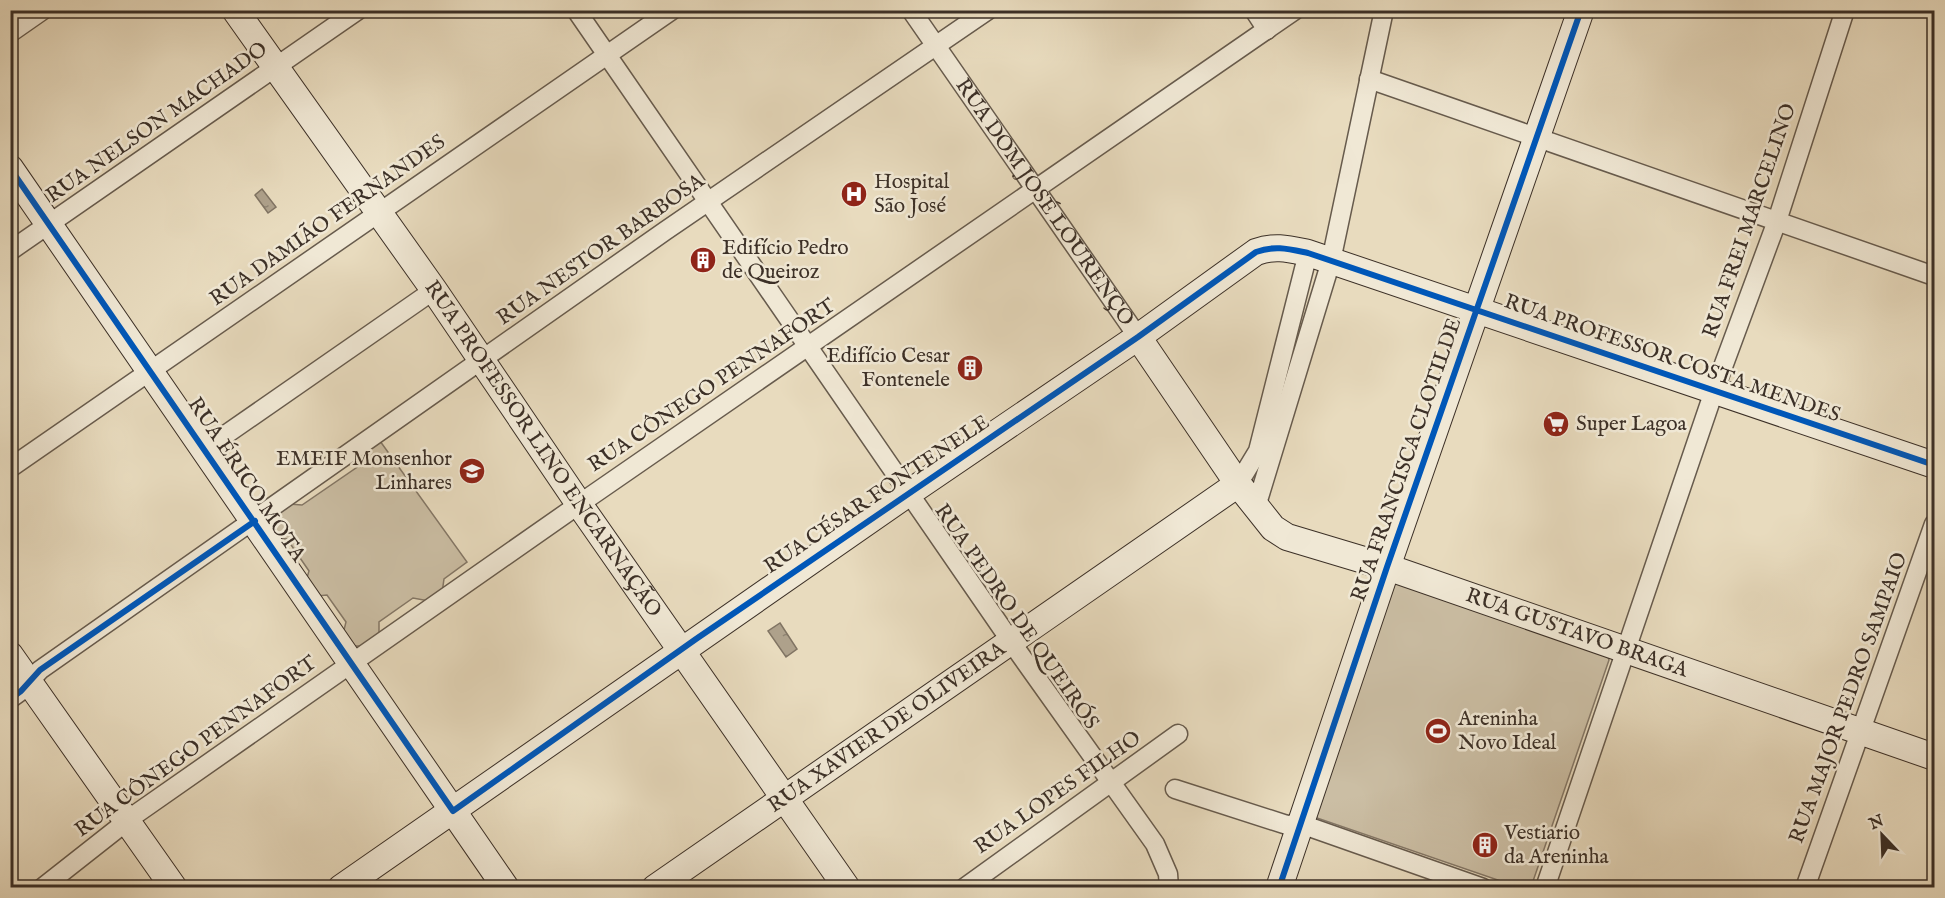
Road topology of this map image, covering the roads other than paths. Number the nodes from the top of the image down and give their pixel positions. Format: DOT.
graph roads {
  1 [pos="44,10"];
  2 [pos="236,10"];
  3 [pos="358,10"];
  4 [pos="576,10"];
  5 [pos="672,10"];
  6 [pos="911,10"];
  7 [pos="988,10"];
  8 [pos="1254,10"];
  9 [pos="1296,10"];
  10 [pos="1383,10"];
  11 [pos="1581,10"];
  12 [pos="1845,10"];
  13 [pos="1267,30"];
  14 [pos="10,33"];
  15 [pos="935,46"];
  16 [pos="607,55"];
  17 [pos="276,68"];
  18 [pos="1369,79"];
  19 [pos="1536,137"];
  20 [pos="10,168"];
  21 [pos="1036,190"];
  22 [pos="708,202"];
  23 [pos="378,214"];
  24 [pos="1777,221"];
  25 [pos="50,224"];
  26 [pos="10,251"];
  27 [pos="1320,257"];
  28 [pos="1935,276"];
  29 [pos="434,290"];
  30 [pos="1477,309"];
  31 [pos="1138,337"];
  32 [pos="808,348"];
  33 [pos="483,361"];
  34 [pos="151,370"];
  35 [pos="1714,391"];
  36 [pos="1270,432"];
  37 [pos="205,449"];
  38 [pos="1935,465"];
  39 [pos="10,468"];
  40 [pos="1238,484"];
  41 [pos="910,492"];
  42 [pos="579,504"];
  43 [pos="1256,507"];
  44 [pos="255,521"];
  45 [pos="1935,524"];
  46 [pos="1387,567"];
  47 [pos="1010,640"];
  48 [pos="1628,649"];
  49 [pos="681,650"];
  50 [pos="10,655"];
  51 [pos="351,664"];
  52 [pos="20,691"];
  53 [pos="1861,730"];
  54 [pos="1178,735"];
  55 [pos="1935,757"];
  56 [pos="1112,784"];
  57 [pos="1175,789"];
  58 [pos="784,796"];
  59 [pos="453,811"];
  60 [pos="127,820"];
  61 [pos="1301,824"];
  62 [pos="42,888"];
  63 [pos="174,888"];
  64 [pos="341,888"];
  65 [pos="507,888"];
  66 [pos="655,888"];
  67 [pos="847,888"];
  68 [pos="964,888"];
  69 [pos="1169,888"];
  70 [pos="1279,888"];
  71 [pos="1483,888"];
  72 [pos="1545,888"];
  73 [pos="1805,888"];
  1 -- 14 [label="street"];
  2 -- 17 [label="street, RUA PROFESSOR LINO ENCARNAÇÃO"];
  3 -- 17 [label="street, RUA NELSON MACHADO"];
  4 -- 16 [label="street, RUA PEDRO DE QUEIRÓS"];
  5 -- 16 [label="street, RUA DAMIÃO FERNANDES"];
  6 -- 15 [label="street, RUA DOM JOSÉ LOURENÇO"];
  7 -- 15 [label="street, RUA NESTOR BARBOSA"];
  8 -- 13 [label="street"];
  9 -- 13 [label="street, RUA CÔNEGO PENNAFORT"];
  10 -- 18 [label="street"];
  11 -- 19 [label="street, RUA FRANCISCA CLOTILDE"];
  12 -- 24 [label="street, RUA FREI MARCELINO"];
  13 -- 21 [label="street, RUA CÔNEGO PENNAFORT"];
  15 -- 21 [label="street, RUA DOM JOSÉ LOURENÇO"];
  15 -- 22 [label="street, RUA NESTOR BARBOSA"];
  16 -- 22 [label="street, RUA PEDRO DE QUEIRÓS"];
  16 -- 23 [label="street, RUA DAMIÃO FERNANDES"];
  17 -- 23 [label="street, RUA PROFESSOR LINO ENCARNAÇÃO"];
  17 -- 25 [label="street, RUA NELSON MACHADO"];
  18 -- 19 [label="street"];
  18 -- 27 [label="street"];
  19 -- 24 [label="street"];
  19 -- 30 [label="street, RUA FRANCISCA CLOTILDE"];
  20 -- 25 [label="street, RUA ÉRICO MOTA"];
  21 -- 31 [label="street, RUA DOM JOSÉ LOURENÇO"];
  21 -- 32 [label="street, RUA CÔNEGO PENNAFORT"];
  22 -- 32 [label="street, RUA PEDRO DE QUEIRÓS"];
  22 -- 33 [label="street, RUA NESTOR BARBOSA"];
  23 -- 29 [label="street, RUA PROFESSOR LINO ENCARNAÇÃO"];
  23 -- 34 [label="street, RUA DAMIÃO FERNANDES"];
  24 -- 28 [label="street"];
  24 -- 35 [label="street, RUA FREI MARCELINO"];
  25 -- 26 [label="street, RUA NELSON MACHADO"];
  25 -- 34 [label="street, RUA ÉRICO MOTA"];
  27 -- 30 [label="street, RUA PROFESSOR COSTA MENDES"];
  27 -- 31 [label="street, RUA CÉSAR FONTENELE"];
  27 -- 36 [label="street"];
  29 -- 33 [label="street, RUA PROFESSOR LINO ENCARNAÇÃO"];
  29 -- 37 [label="street"];
  30 -- 35 [label="street, RUA PROFESSOR COSTA MENDES"];
  30 -- 46 [label="street, RUA FRANCISCA CLOTILDE"];
  31 -- 40 [label="street, RUA DOM JOSÉ LOURENÇO"];
  31 -- 41 [label="street, RUA CÉSAR FONTENELE"];
  32 -- 41 [label="street, RUA PEDRO DE QUEIRÓS"];
  32 -- 42 [label="street, RUA CÔNEGO PENNAFORT"];
  33 -- 42 [label="street, RUA PROFESSOR LINO ENCARNAÇÃO"];
  33 -- 44 [label="street, RUA NESTOR BARBOSA"];
  34 -- 37 [label="street, RUA ÉRICO MOTA"];
  34 -- 39 [label="street, RUA DAMIÃO FERNANDES"];
  35 -- 38 [label="street, RUA PROFESSOR COSTA MENDES"];
  35 -- 48 [label="street, RUA FREI MARCELINO"];
  36 -- 40 [label="street"];
  36 -- 43 [label="street"];
  37 -- 44 [label="street, RUA ÉRICO MOTA"];
  40 -- 43 [label="street, RUA GUSTAVO BRAGA"];
  40 -- 47 [label="street, RUA XAVIER DE OLIVEIRA"];
  41 -- 47 [label="street, RUA PEDRO DE QUEIRÓS"];
  41 -- 49 [label="street, RUA CÉSAR FONTENELE"];
  42 -- 49 [label="street, RUA PROFESSOR LINO ENCARNAÇÃO"];
  42 -- 51 [label="street, RUA CÔNEGO PENNAFORT"];
  43 -- 46 [label="street, RUA GUSTAVO BRAGA"];
  44 -- 51 [label="street, RUA ÉRICO MOTA"];
  44 -- 52 [label="street, RUA NESTOR BARBOSA"];
  45 -- 53 [label="street, RUA MAJOR PEDRO SAMPAIO"];
  46 -- 48 [label="street, RUA GUSTAVO BRAGA"];
  46 -- 61 [label="street, RUA FRANCISCA CLOTILDE"];
  47 -- 56 [label="street, RUA PEDRO DE QUEIRÓS"];
  47 -- 58 [label="street, RUA XAVIER DE OLIVEIRA"];
  48 -- 53 [label="street, RUA GUSTAVO BRAGA"];
  48 -- 72 [label="street, RUA FREI MARCELINO"];
  49 -- 58 [label="street, RUA PROFESSOR LINO ENCARNAÇÃO"];
  49 -- 59 [label="street, RUA CÉSAR FONTENELE"];
  50 -- 52 [label="street"];
  51 -- 59 [label="street, RUA ÉRICO MOTA"];
  51 -- 60 [label="street, RUA CÔNEGO PENNAFORT"];
  52 -- 60 [label="street"];
  53 -- 55 [label="street, RUA GUSTAVO BRAGA"];
  53 -- 73 [label="street, RUA MAJOR PEDRO SAMPAIO"];
  54 -- 56 [label="street, RUA LOPES FILHO"];
  56 -- 68 [label="street, RUA LOPES FILHO"];
  56 -- 69 [label="street, RUA PEDRO DE QUEIRÓS"];
  57 -- 61 [label="street"];
  58 -- 66 [label="street, RUA XAVIER DE OLIVEIRA"];
  58 -- 67 [label="street, RUA PROFESSOR LINO ENCARNAÇÃO"];
  59 -- 64 [label="street, RUA CÉSAR FONTENELE"];
  59 -- 65 [label="street, RUA ÉRICO MOTA"];
  60 -- 62 [label="street, RUA CÔNEGO PENNAFORT"];
  60 -- 63 [label="street"];
  61 -- 70 [label="street, RUA FRANCISCA CLOTILDE"];
  61 -- 71 [label="street"];
}
